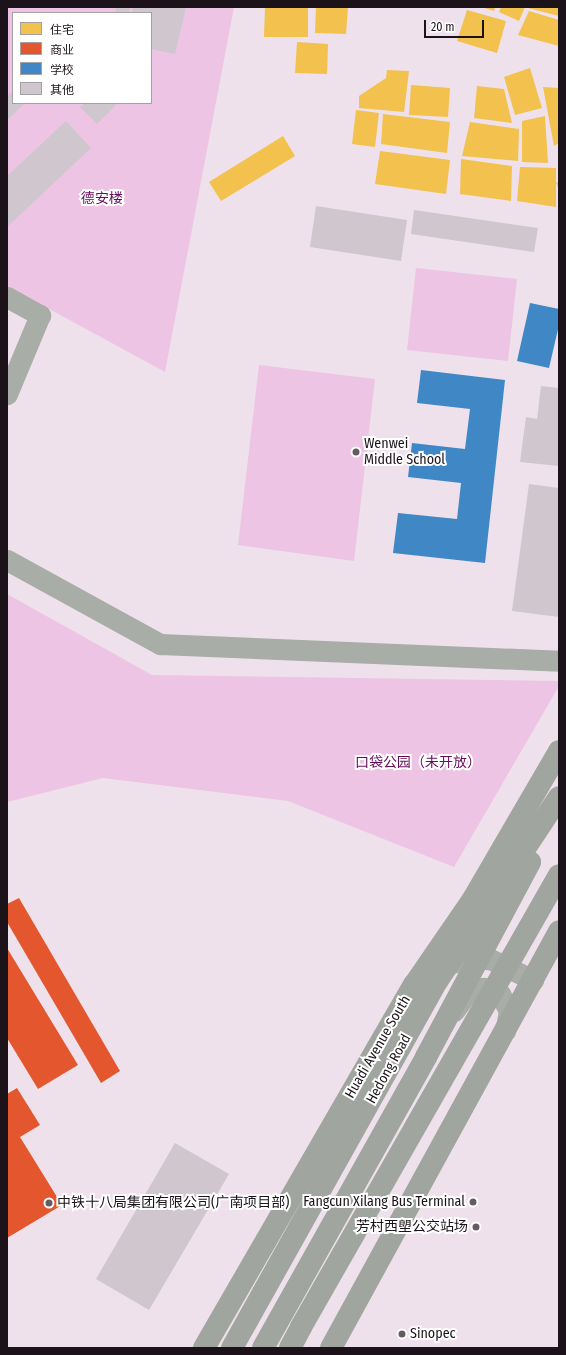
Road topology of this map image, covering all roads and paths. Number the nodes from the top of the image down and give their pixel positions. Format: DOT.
graph roads {
  1 [pos="7,297"];
  2 [pos="7,394"];
  3 [pos="7,560"];
  4 [pos="559,661"];
  5 [pos="559,751"];
  6 [pos="559,797"];
  7 [pos="559,806"];
  8 [pos="559,876"];
  9 [pos="559,931"];
  10 [pos="533,980"];
  11 [pos="414,985"];
  12 [pos="505,1030"];
  13 [pos="204,1348"];
  14 [pos="232,1348"];
  15 [pos="262,1348"];
  16 [pos="291,1348"];
  17 [pos="331,1348"];
  1 -- 2 [label="street"];
  3 -- 4 [label="street"];
  5 -- 11 [label="main road, Huadi Avenue South"];
  6 -- 14 [label="main road, Hedong Road, bridge"];
  7 -- 15 [label="main road, bridge"];
  8 -- 16 [label="main road, bridge"];
  9 -- 10 [label="main road"];
  10 -- 11 [label="street"];
  10 -- 12 [label="main road"];
  11 -- 13 [label="main road, Huadi Avenue South"];
  12 -- 15 [label="street"];
  12 -- 17 [label="main road"];
}
